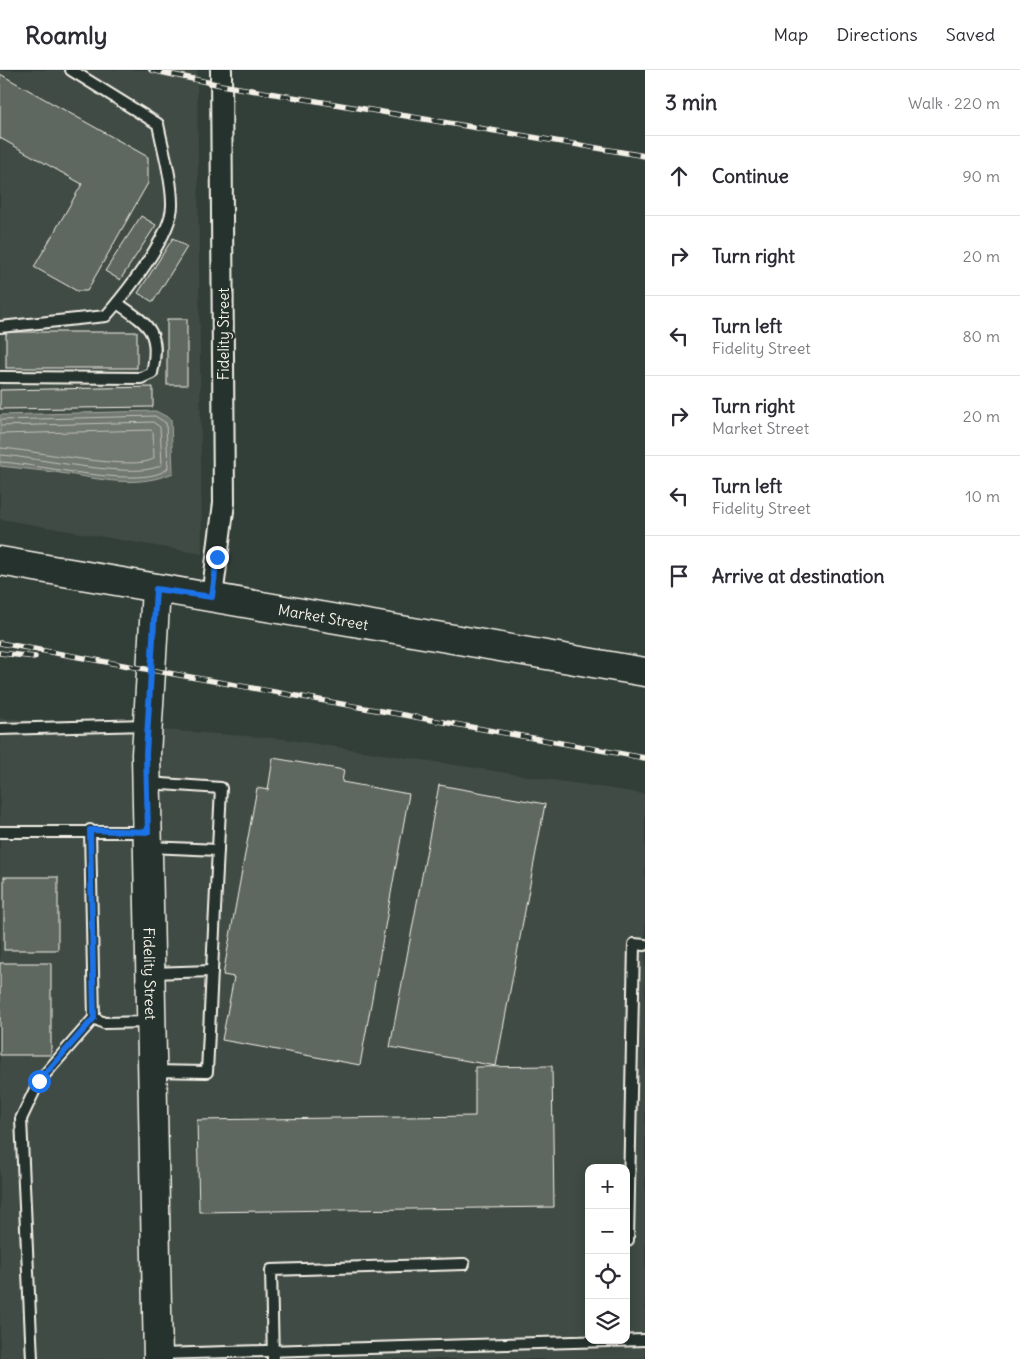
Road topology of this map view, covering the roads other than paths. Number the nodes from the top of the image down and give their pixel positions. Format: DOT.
graph roads {
  1 [pos="71,70"];
  2 [pos="221,70"];
  3 [pos="117,303"];
  4 [pos="0,327"];
  5 [pos="0,377"];
  6 [pos="0,561"];
  7 [pos="156,589"];
  8 [pos="212,597"];
  9 [pos="645,672"];
  10 [pos="147,725"];
  11 [pos="0,729"];
  12 [pos="146,783"];
  13 [pos="90,830"];
  14 [pos="0,832"];
  15 [pos="148,839"];
  16 [pos="218,850"];
  17 [pos="645,945"];
  18 [pos="212,971"];
  19 [pos="150,973"];
  20 [pos="94,1018"];
  21 [pos="151,1022"];
  22 [pos="152,1071"];
  23 [pos="629,1209"];
  24 [pos="464,1264"];
  25 [pos="645,1340"];
  26 [pos="273,1355"];
  27 [pos="158,1357"];
  28 [pos="32,1359"];
  1 -- 3 [label="lane"];
  2 -- 8 [label="street, Fidelity Street"];
  3 -- 4 [label="lane"];
  3 -- 5 [label="lane"];
  6 -- 7 [label="main road, Market Street"];
  7 -- 8 [label="main road, Market Street"];
  7 -- 10 [label="main road, Fidelity Street"];
  8 -- 9 [label="main road, Market Street"];
  10 -- 11 [label="lane"];
  10 -- 12 [label="main road, Fidelity Street"];
  12 -- 15 [label="main road, Fidelity Street"];
  12 -- 16 [label="lane"];
  13 -- 14 [label="lane"];
  13 -- 15 [label="lane"];
  13 -- 20 [label="lane"];
  15 -- 16 [label="lane"];
  15 -- 19 [label="main road, Fidelity Street"];
  16 -- 18 [label="lane"];
  17 -- 23 [label="lane"];
  18 -- 19 [label="lane"];
  18 -- 22 [label="lane"];
  19 -- 21 [label="main road, Fidelity Street"];
  20 -- 21 [label="lane"];
  20 -- 28 [label="lane"];
  21 -- 22 [label="main road, Fidelity Street"];
  22 -- 27 [label="main road, Fidelity Street"];
  24 -- 26 [label="lane"];
  25 -- 26 [label="lane"];
  26 -- 27 [label="lane"];
}
